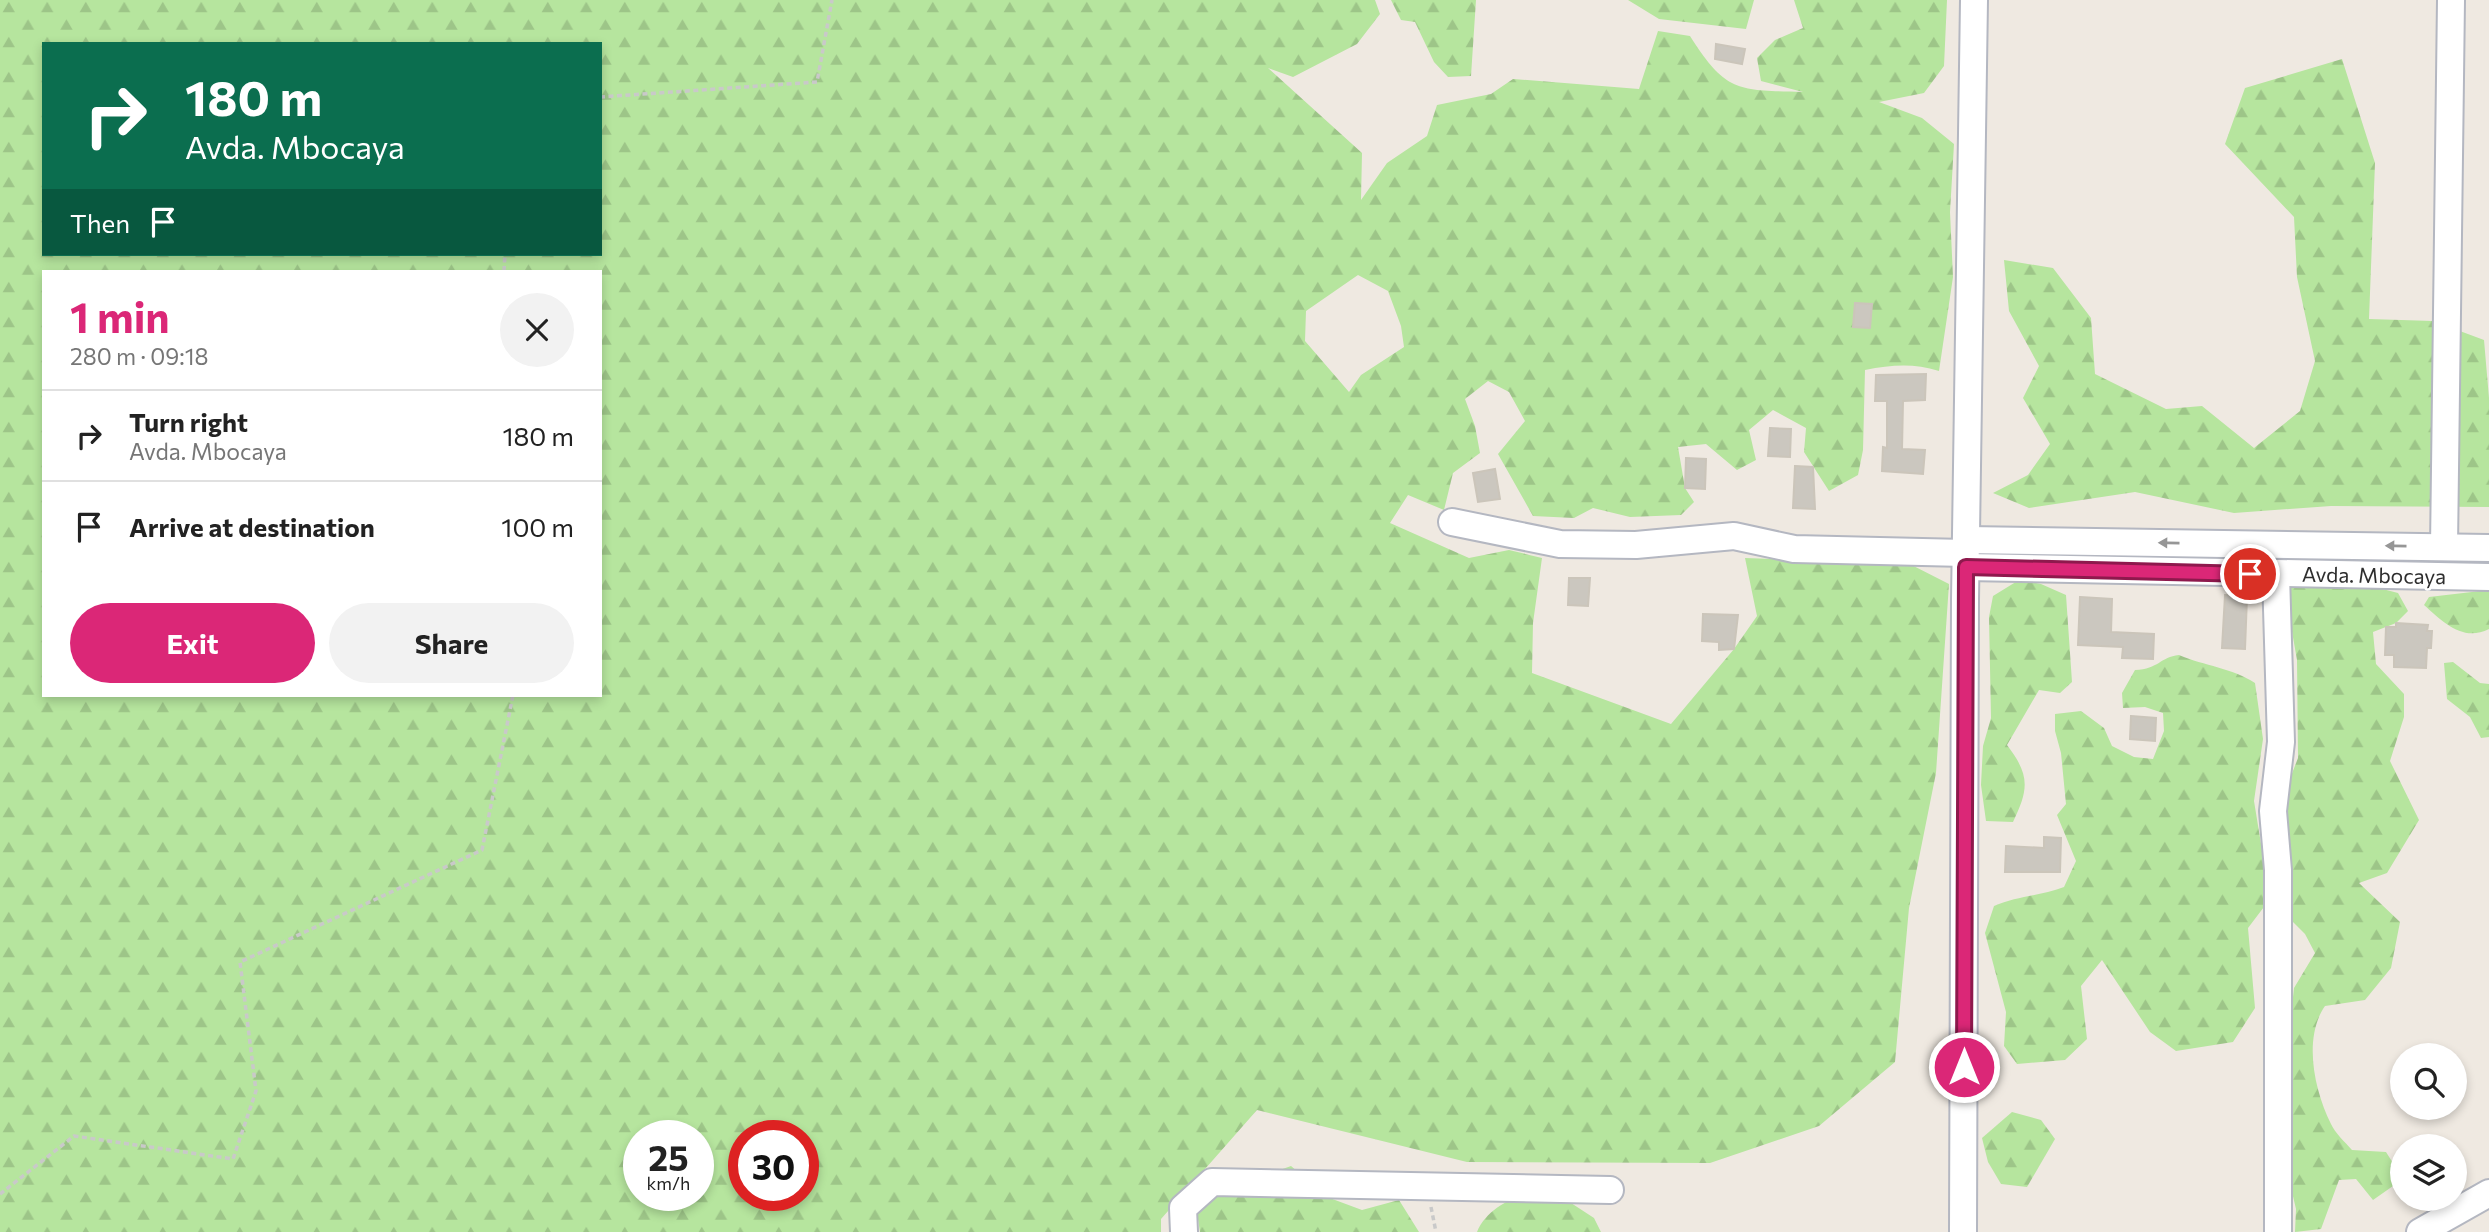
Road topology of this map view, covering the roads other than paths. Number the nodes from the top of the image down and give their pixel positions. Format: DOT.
graph roads {
  1 [pos="1974,0"];
  2 [pos="2451,0"];
  3 [pos="1452,522"];
  4 [pos="2444,547"];
  5 [pos="2489,548"];
  6 [pos="1966,553"];
  7 [pos="2276,575"];
  8 [pos="2489,577"];
  9 [pos="1610,1190"];
  10 [pos="2489,1193"];
  11 [pos="1184,1232"];
  12 [pos="1963,1232"];
  13 [pos="2278,1232"];
  14 [pos="2420,1232"];
  1 -- 6 [label="street"];
  2 -- 4 [label="street"];
  3 -- 6 [label="street"];
  4 -- 5 [label="street"];
  4 -- 6 [label="street, one-way"];
  6 -- 7 [label="street, Avda. Mbocaya"];
  6 -- 12 [label="street"];
  7 -- 8 [label="street, Avda. Mbocaya"];
  7 -- 13 [label="street"];
  9 -- 11 [label="street"];
  10 -- 14 [label="street"];
}
